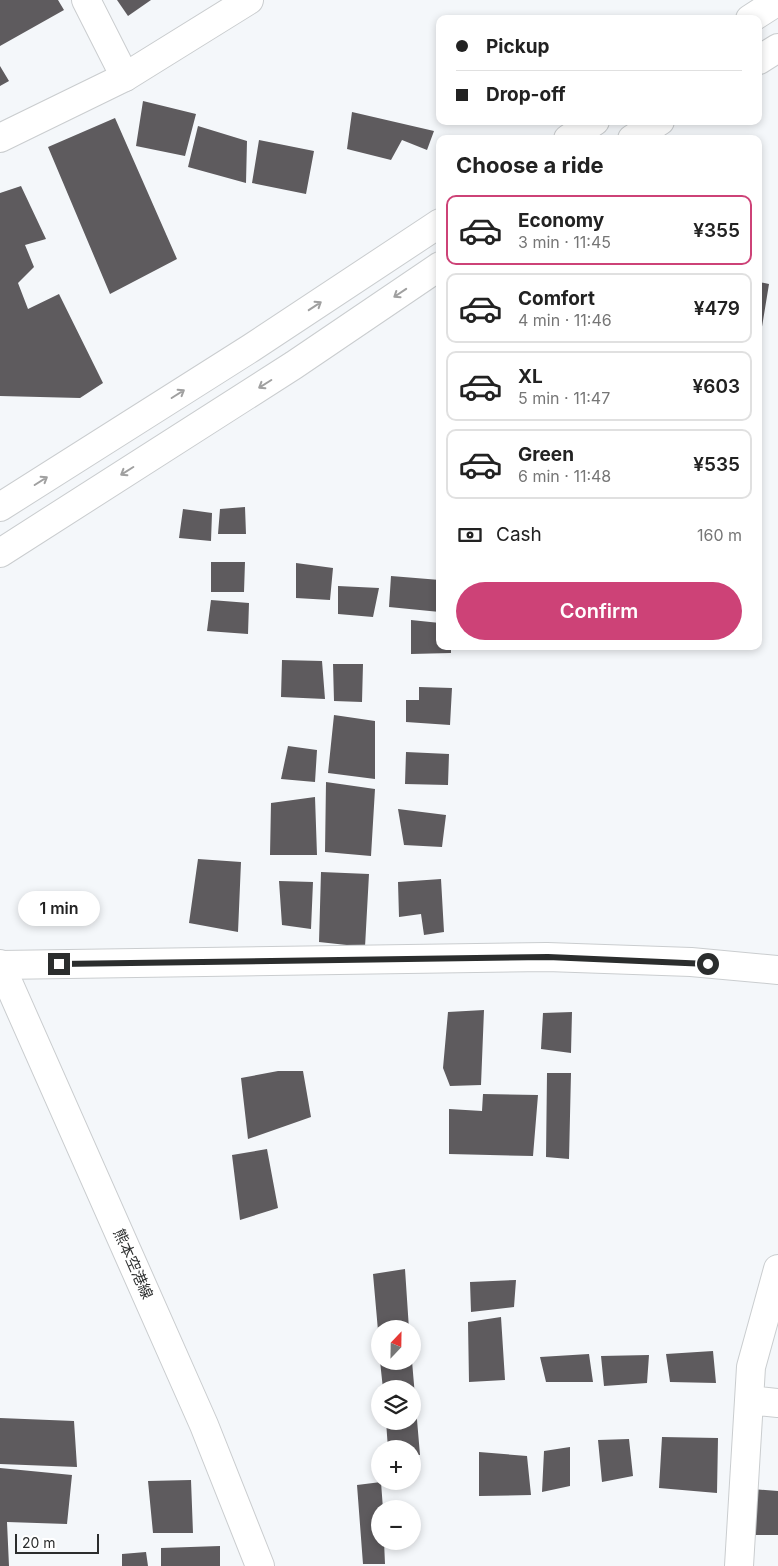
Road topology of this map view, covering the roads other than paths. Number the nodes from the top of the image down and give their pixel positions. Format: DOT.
graph roads {
  1 [pos="86,0"];
  2 [pos="249,0"];
  3 [pos="778,1"];
  4 [pos="756,15"];
  5 [pos="778,48"];
  6 [pos="762,58"];
  7 [pos="125,77"];
  8 [pos="589,125"];
  9 [pos="654,125"];
  10 [pos="574,135"];
  11 [pos="638,135"];
  12 [pos="0,138"];
  13 [pos="436,226"];
  14 [pos="436,269"];
  15 [pos="0,507"];
  16 [pos="0,553"];
  17 [pos="0,964"];
  18 [pos="778,970"];
  19 [pos="778,1269"];
  20 [pos="749,1400"];
  21 [pos="778,1403"];
  22 [pos="260,1566"];
  23 [pos="740,1566"];
  1 -- 7 [label="street"];
  2 -- 7 [label="street"];
  3 -- 4 [label="street"];
  5 -- 6 [label="street"];
  7 -- 12 [label="street"];
  8 -- 10 [label="street"];
  9 -- 11 [label="street"];
  15 -- 13 [label="street, one-way"];
  14 -- 16 [label="street, one-way"];
  17 -- 18 [label="street"];
  17 -- 22 [label="street, 熊本空港線"];
  19 -- 20 [label="street"];
  20 -- 21 [label="street"];
  20 -- 23 [label="street"];
}
